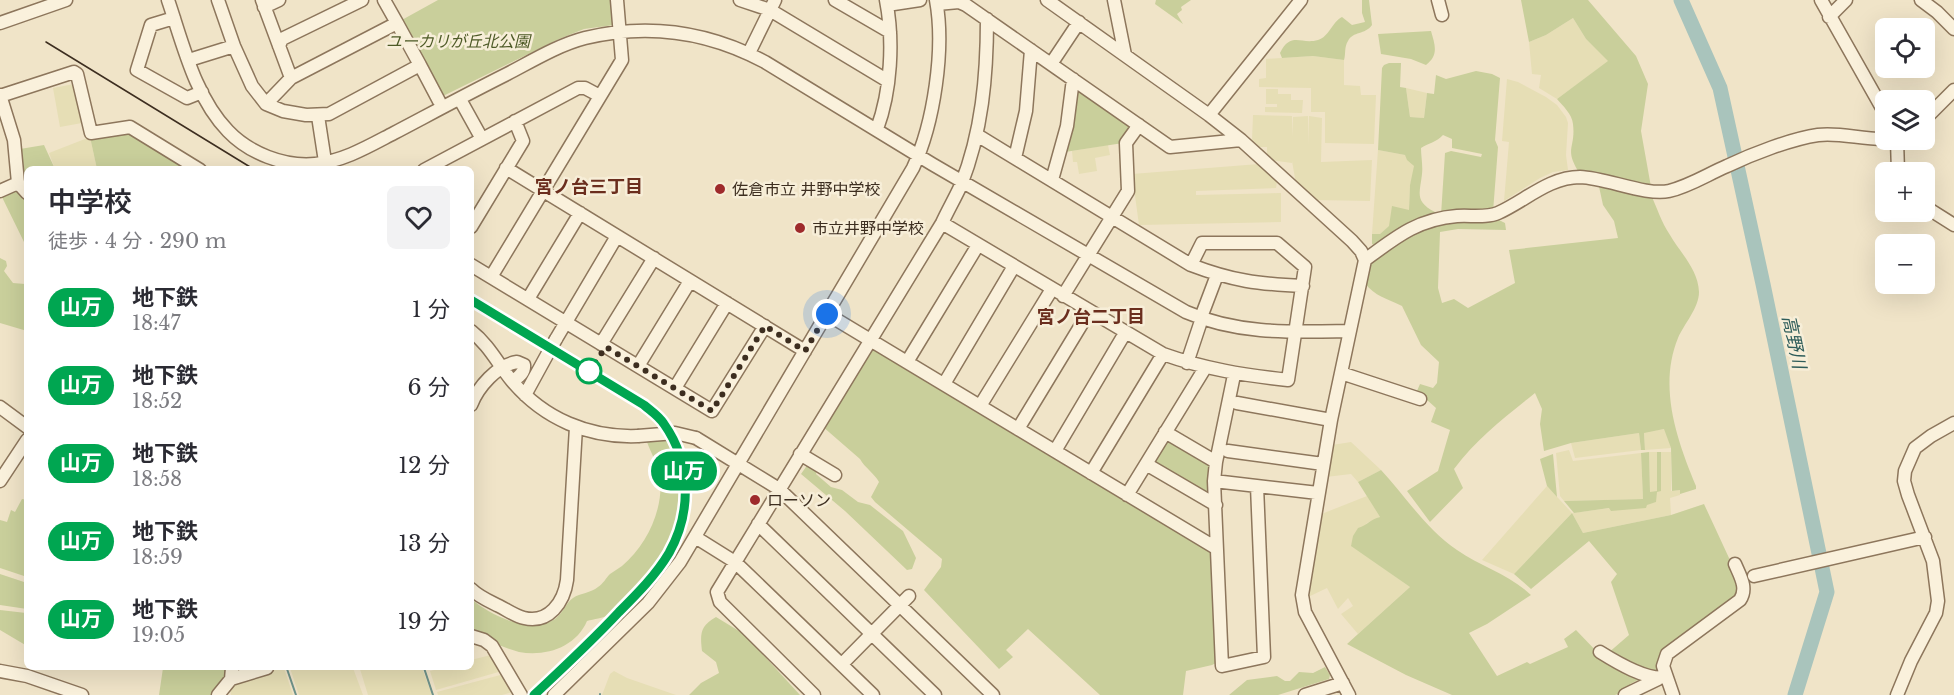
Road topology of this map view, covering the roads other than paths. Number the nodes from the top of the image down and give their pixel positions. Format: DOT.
graph roads {
  1 [pos="66,0"];
  2 [pos="168,0"];
  3 [pos="218,0"];
  4 [pos="279,0"];
  5 [pos="361,0"];
  6 [pos="384,0"];
  7 [pos="617,0"];
  8 [pos="740,0"];
  9 [pos="835,0"];
  10 [pos="920,0"];
  11 [pos="1047,0"];
  12 [pos="1114,0"];
  13 [pos="1301,0"];
  14 [pos="1438,0"];
  15 [pos="1821,0"];
  16 [pos="1846,0"];
  17 [pos="1921,0"];
  18 [pos="937,2"];
  19 [pos="263,3"];
  20 [pos="886,3"];
  21 [pos="772,5"];
  22 [pos="1442,15"];
  23 [pos="1829,17"];
  24 [pos="174,18"];
  25 [pos="987,20"];
  26 [pos="1079,22"];
  27 [pos="0,23"];
  28 [pos="397,23"];
  29 [pos="1954,29"];
  30 [pos="620,32"];
  31 [pos="890,32"];
  32 [pos="234,46"];
  33 [pos="279,46"];
  34 [pos="1031,50"];
  35 [pos="749,53"];
  36 [pos="1125,55"];
  37 [pos="189,60"];
  38 [pos="1051,64"];
  39 [pos="420,65"];
  40 [pos="291,78"];
  41 [pos="1073,79"];
  42 [pos="888,81"];
  43 [pos="1954,90"];
  44 [pos="202,92"];
  45 [pos="0,96"];
  46 [pos="600,96"];
  47 [pos="1875,96"];
  48 [pos="439,101"];
  49 [pos="462,103"];
  50 [pos="266,104"];
  51 [pos="1935,109"];
  52 [pos="1209,115"];
  53 [pos="318,116"];
  54 [pos="515,121"];
  55 [pos="1139,124"];
  56 [pos="876,129"];
  57 [pos="976,135"];
  58 [pos="1875,138"];
  59 [pos="482,139"];
  60 [pos="1241,140"];
  61 [pos="919,156"];
  62 [pos="1015,158"];
  63 [pos="441,165"];
  64 [pos="193,166"];
  65 [pos="326,166"];
  66 [pos="506,168"];
  67 [pos="1052,180"];
  68 [pos="962,181"];
  69 [pos="23,188"];
  70 [pos="0,191"];
  71 [pos="543,191"];
  72 [pos="580,213"];
  73 [pos="1935,213"];
  74 [pos="1113,217"];
  75 [pos="474,221"];
  76 [pos="942,223"];
  77 [pos="1954,225"];
  78 [pos="617,236"];
  79 [pos="978,245"];
  80 [pos="1088,255"];
  81 [pos="654,258"];
  82 [pos="1365,261"];
  83 [pos="1191,265"];
  84 [pos="1014,266"];
  85 [pos="474,267"];
  86 [pos="1217,275"];
  87 [pos="491,277"];
  88 [pos="690,281"];
  89 [pos="1303,286"];
  90 [pos="1052,289"];
  91 [pos="1063,296"];
  92 [pos="528,299"];
  93 [pos="727,303"];
  94 [pos="1089,312"];
  95 [pos="827,314"];
  96 [pos="565,322"];
  97 [pos="765,326"];
  98 [pos="1349,331"];
  99 [pos="1295,332"];
  100 [pos="1125,333"];
  101 [pos="474,334"];
  102 [pos="870,340"];
  103 [pos="602,344"];
  104 [pos="805,351"];
  105 [pos="1163,354"];
  106 [pos="906,362"];
  107 [pos="1187,363"];
  108 [pos="638,366"];
  109 [pos="1205,368"];
  110 [pos="503,369"];
  111 [pos="1341,373"];
  112 [pos="1234,375"];
  113 [pos="513,381"];
  114 [pos="944,384"];
  115 [pos="675,388"];
  116 [pos="525,395"];
  117 [pos="1420,399"];
  118 [pos="474,400"];
  119 [pos="1237,403"];
  120 [pos="980,406"];
  121 [pos="0,407"];
  122 [pos="1331,420"];
  123 [pos="1954,423"];
  124 [pos="24,425"];
  125 [pos="576,427"];
  126 [pos="1017,429"];
  127 [pos="1165,432"];
  128 [pos="24,445"];
  129 [pos="1054,451"];
  130 [pos="1228,451"];
  131 [pos="800,454"];
  132 [pos="1216,462"];
  133 [pos="737,464"];
  134 [pos="1146,464"];
  135 [pos="1323,464"];
  136 [pos="1091,473"];
  137 [pos="835,475"];
  138 [pos="0,481"];
  139 [pos="1214,481"];
  140 [pos="1257,486"];
  141 [pos="779,489"];
  142 [pos="1318,493"];
  143 [pos="1127,495"];
  144 [pos="1216,505"];
  145 [pos="758,524"];
  146 [pos="695,537"];
  147 [pos="1925,537"];
  148 [pos="1216,548"];
  149 [pos="735,562"];
  150 [pos="1735,564"];
  151 [pos="1754,576"];
  152 [pos="474,591"];
  153 [pos="904,601"];
  154 [pos="872,634"];
  155 [pos="474,637"];
  156 [pos="1600,652"];
  157 [pos="842,664"];
  158 [pos="253,670"];
  159 [pos="0,671"];
  160 [pos="232,673"];
  161 [pos="1662,678"];
  162 [pos="1343,683"];
  163 [pos="864,692"];
  164 [pos="82,695"];
  165 [pos="218,695"];
  166 [pos="521,695"];
  167 [pos="554,695"];
  168 [pos="814,695"];
  169 [pos="935,695"];
  170 [pos="993,695"];
  171 [pos="1305,695"];
  172 [pos="1349,695"];
  173 [pos="1625,695"];
  174 [pos="1673,695"];
  175 [pos="1897,695"];
  1 -- 27 [label="street"];
  2 -- 24 [label="street"];
  3 -- 32 [label="street"];
  4 -- 19 [label="street"];
  5 -- 33 [label="street"];
  6 -- 28 [label="street"];
  7 -- 30 [label="street"];
  8 -- 21 [label="street"];
  9 -- 31 [label="street"];
  10 -- 20 [label="street"];
  11 -- 26 [label="street"];
  12 -- 36 [label="street"];
  13 -- 52 [label="street"];
  14 -- 22 [label="street"];
  15 -- 23 [label="street"];
  16 -- 23 [label="street"];
  17 -- 29 [label="street"];
  18 -- 25 [label="street"];
  18 -- 61 [label="street"];
  19 -- 33 [label="street"];
  20 -- 31 [label="street"];
  21 -- 35 [label="street"];
  21 -- 42 [label="street"];
  23 -- 47 [label="street"];
  24 -- 37 [label="street"];
  24 -- 44 [label="street"];
  25 -- 34 [label="street"];
  25 -- 57 [label="street"];
  26 -- 36 [label="street"];
  26 -- 38 [label="street"];
  28 -- 39 [label="street"];
  28 -- 40 [label="street"];
  30 -- 35 [label="street"];
  30 -- 46 [label="street"];
  30 -- 65 [label="street"];
  31 -- 42 [label="street"];
  32 -- 37 [label="street"];
  32 -- 50 [label="street"];
  33 -- 40 [label="street"];
  34 -- 38 [label="street"];
  34 -- 62 [label="street"];
  35 -- 56 [label="street"];
  36 -- 52 [label="street"];
  37 -- 44 [label="street"];
  38 -- 41 [label="street"];
  39 -- 48 [label="street"];
  39 -- 53 [label="street"];
  40 -- 50 [label="street"];
  41 -- 55 [label="street"];
  41 -- 67 [label="street"];
  42 -- 56 [label="street"];
  43 -- 51 [label="street"];
  44 -- 65 [label="street"];
  45 -- 64 [label="street"];
  45 -- 69 [label="street"];
  46 -- 54 [label="street"];
  46 -- 71 [label="street"];
  49 -- 59 [label="street"];
  50 -- 53 [label="street"];
  52 -- 60 [label="street"];
  53 -- 65 [label="street"];
  54 -- 59 [label="street"];
  54 -- 66 [label="street"];
  55 -- 60 [label="street"];
  55 -- 74 [label="street"];
  56 -- 61 [label="street"];
  57 -- 62 [label="street"];
  57 -- 68 [label="street"];
  58 -- 82 [label="street"];
  59 -- 63 [label="street"];
  60 -- 82 [label="street"];
  61 -- 68 [label="street"];
  61 -- 95 [label="street"];
  62 -- 67 [label="street"];
  66 -- 71 [label="street"];
  66 -- 75 [label="street"];
  67 -- 74 [label="street"];
  68 -- 76 [label="street"];
  68 -- 80 [label="street"];
  69 -- 70 [label="street"];
  71 -- 72 [label="street"];
  71 -- 87 [label="street"];
  72 -- 78 [label="street"];
  72 -- 92 [label="street"];
  73 -- 77 [label="street"];
  74 -- 80 [label="street"];
  74 -- 83 [label="street"];
  76 -- 79 [label="street"];
  76 -- 102 [label="street"];
  78 -- 81 [label="street"];
  78 -- 96 [label="street"];
  79 -- 84 [label="street"];
  79 -- 106 [label="street"];
  80 -- 91 [label="street"];
  80 -- 99 [label="street"];
  81 -- 88 [label="street"];
  81 -- 103 [label="street"];
  82 -- 98 [label="street"];
  83 -- 86 [label="street"];
  83 -- 89 [label="street"];
  84 -- 90 [label="street"];
  84 -- 114 [label="street"];
  85 -- 87 [label="street"];
  86 -- 89 [label="street"];
  86 -- 107 [label="street"];
  87 -- 92 [label="street"];
  88 -- 93 [label="street"];
  88 -- 108 [label="street"];
  89 -- 99 [label="street"];
  90 -- 91 [label="street"];
  90 -- 120 [label="street"];
  91 -- 94 [label="street"];
  92 -- 96 [label="street"];
  93 -- 97 [label="street"];
  93 -- 115 [label="street"];
  94 -- 100 [label="street"];
  94 -- 126 [label="street"];
  95 -- 102 [label="street"];
  95 -- 104 [label="street"];
  96 -- 103 [label="street"];
  96 -- 116 [label="street, bridge"];
  97 -- 104 [label="street"];
  97 -- 115 [label="street"];
  98 -- 99 [label="street"];
  98 -- 111 [label="street"];
  99 -- 112 [label="street"];
  100 -- 105 [label="street"];
  100 -- 129 [label="street"];
  101 -- 110 [label="street"];
  102 -- 106 [label="street"];
  102 -- 131 [label="street"];
  103 -- 108 [label="street"];
  104 -- 133 [label="street"];
  105 -- 107 [label="street"];
  105 -- 136 [label="street"];
  106 -- 114 [label="street"];
  107 -- 109 [label="street"];
  108 -- 115 [label="street"];
  109 -- 112 [label="street"];
  109 -- 127 [label="street"];
  110 -- 113 [label="street"];
  110 -- 113 [label="street"];
  110 -- 118 [label="street"];
  111 -- 117 [label="street"];
  111 -- 122 [label="street"];
  112 -- 132 [label="street"];
  113 -- 116 [label="street"];
  114 -- 120 [label="street"];
  116 -- 125 [label="street"];
  119 -- 122 [label="street"];
  120 -- 126 [label="street"];
  121 -- 124 [label="street"];
  122 -- 135 [label="street"];
  123 -- 147 [label="street"];
  125 -- 133 [label="street, bridge"];
  125 -- 152 [label="street"];
  126 -- 129 [label="street"];
  127 -- 132 [label="street"];
  127 -- 134 [label="street"];
  128 -- 138 [label="street"];
  129 -- 136 [label="street"];
  130 -- 135 [label="street"];
  131 -- 137 [label="street"];
  131 -- 141 [label="street"];
  132 -- 139 [label="street"];
  133 -- 141 [label="street"];
  133 -- 146 [label="street"];
  134 -- 143 [label="street"];
  134 -- 144 [label="street"];
  135 -- 142 [label="street"];
  136 -- 143 [label="street"];
  139 -- 140 [label="street"];
  139 -- 144 [label="street"];
  140 -- 142 [label="street"];
  140 -- 148 [label="street"];
  141 -- 145 [label="street"];
  141 -- 153 [label="street"];
  142 -- 162 [label="street"];
  143 -- 148 [label="street"];
  144 -- 148 [label="street"];
  145 -- 149 [label="street"];
  145 -- 154 [label="street"];
  146 -- 149 [label="street"];
  146 -- 167 [label="street"];
  147 -- 151 [label="street"];
  147 -- 175 [label="street"];
  149 -- 157 [label="street"];
  149 -- 168 [label="street"];
  150 -- 161 [label="street"];
  153 -- 154 [label="street"];
  153 -- 170 [label="street"];
  154 -- 157 [label="street"];
  154 -- 169 [label="street"];
  155 -- 166 [label="street"];
  156 -- 161 [label="street"];
  157 -- 163 [label="street"];
  158 -- 160 [label="street"];
  159 -- 164 [label="street"];
  160 -- 165 [label="street"];
  161 -- 173 [label="street"];
  161 -- 174 [label="street"];
  162 -- 171 [label="street"];
  162 -- 172 [label="street"];
}
